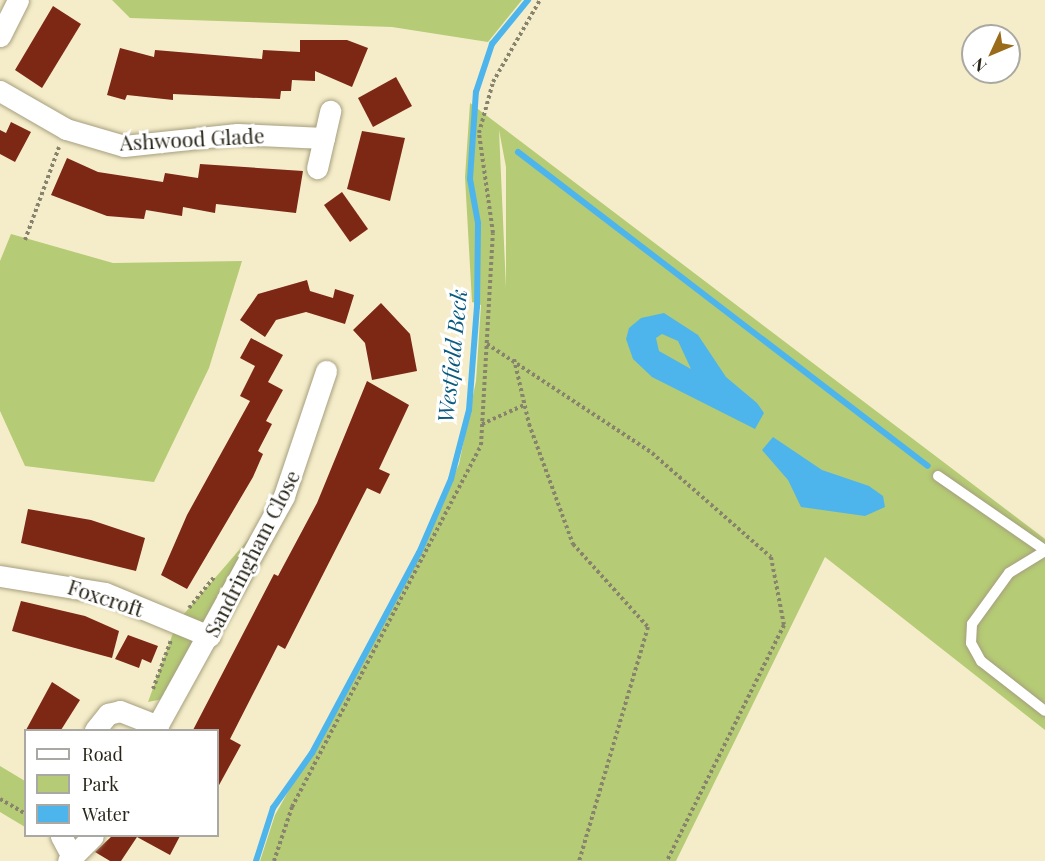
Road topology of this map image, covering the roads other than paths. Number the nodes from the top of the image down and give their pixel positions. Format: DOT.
graph roads {
  1 [pos="18,0"];
  2 [pos="0,36"];
  3 [pos="0,91"];
  4 [pos="330,111"];
  5 [pos="324,138"];
  6 [pos="318,168"];
  7 [pos="326,371"];
  8 [pos="938,476"];
  9 [pos="1045,551"];
  10 [pos="0,576"];
  11 [pos="209,636"];
  12 [pos="1045,711"];
  13 [pos="156,728"];
  14 [pos="96,729"];
  15 [pos="61,837"];
  16 [pos="92,837"];
  17 [pos="70,859"];
  1 -- 2 [label="street"];
  3 -- 5 [label="street, Ashwood Glade"];
  4 -- 5 [label="street"];
  5 -- 6 [label="street"];
  7 -- 11 [label="street, Sandringham Close"];
  8 -- 9 [label="lane"];
  9 -- 12 [label="lane"];
  10 -- 11 [label="street, Foxcroft"];
  11 -- 13 [label="street, Sandringham Close"];
  13 -- 14 [label="street, Sandringham Close"];
  15 -- 17 [label="street"];
  16 -- 17 [label="street"];
}
